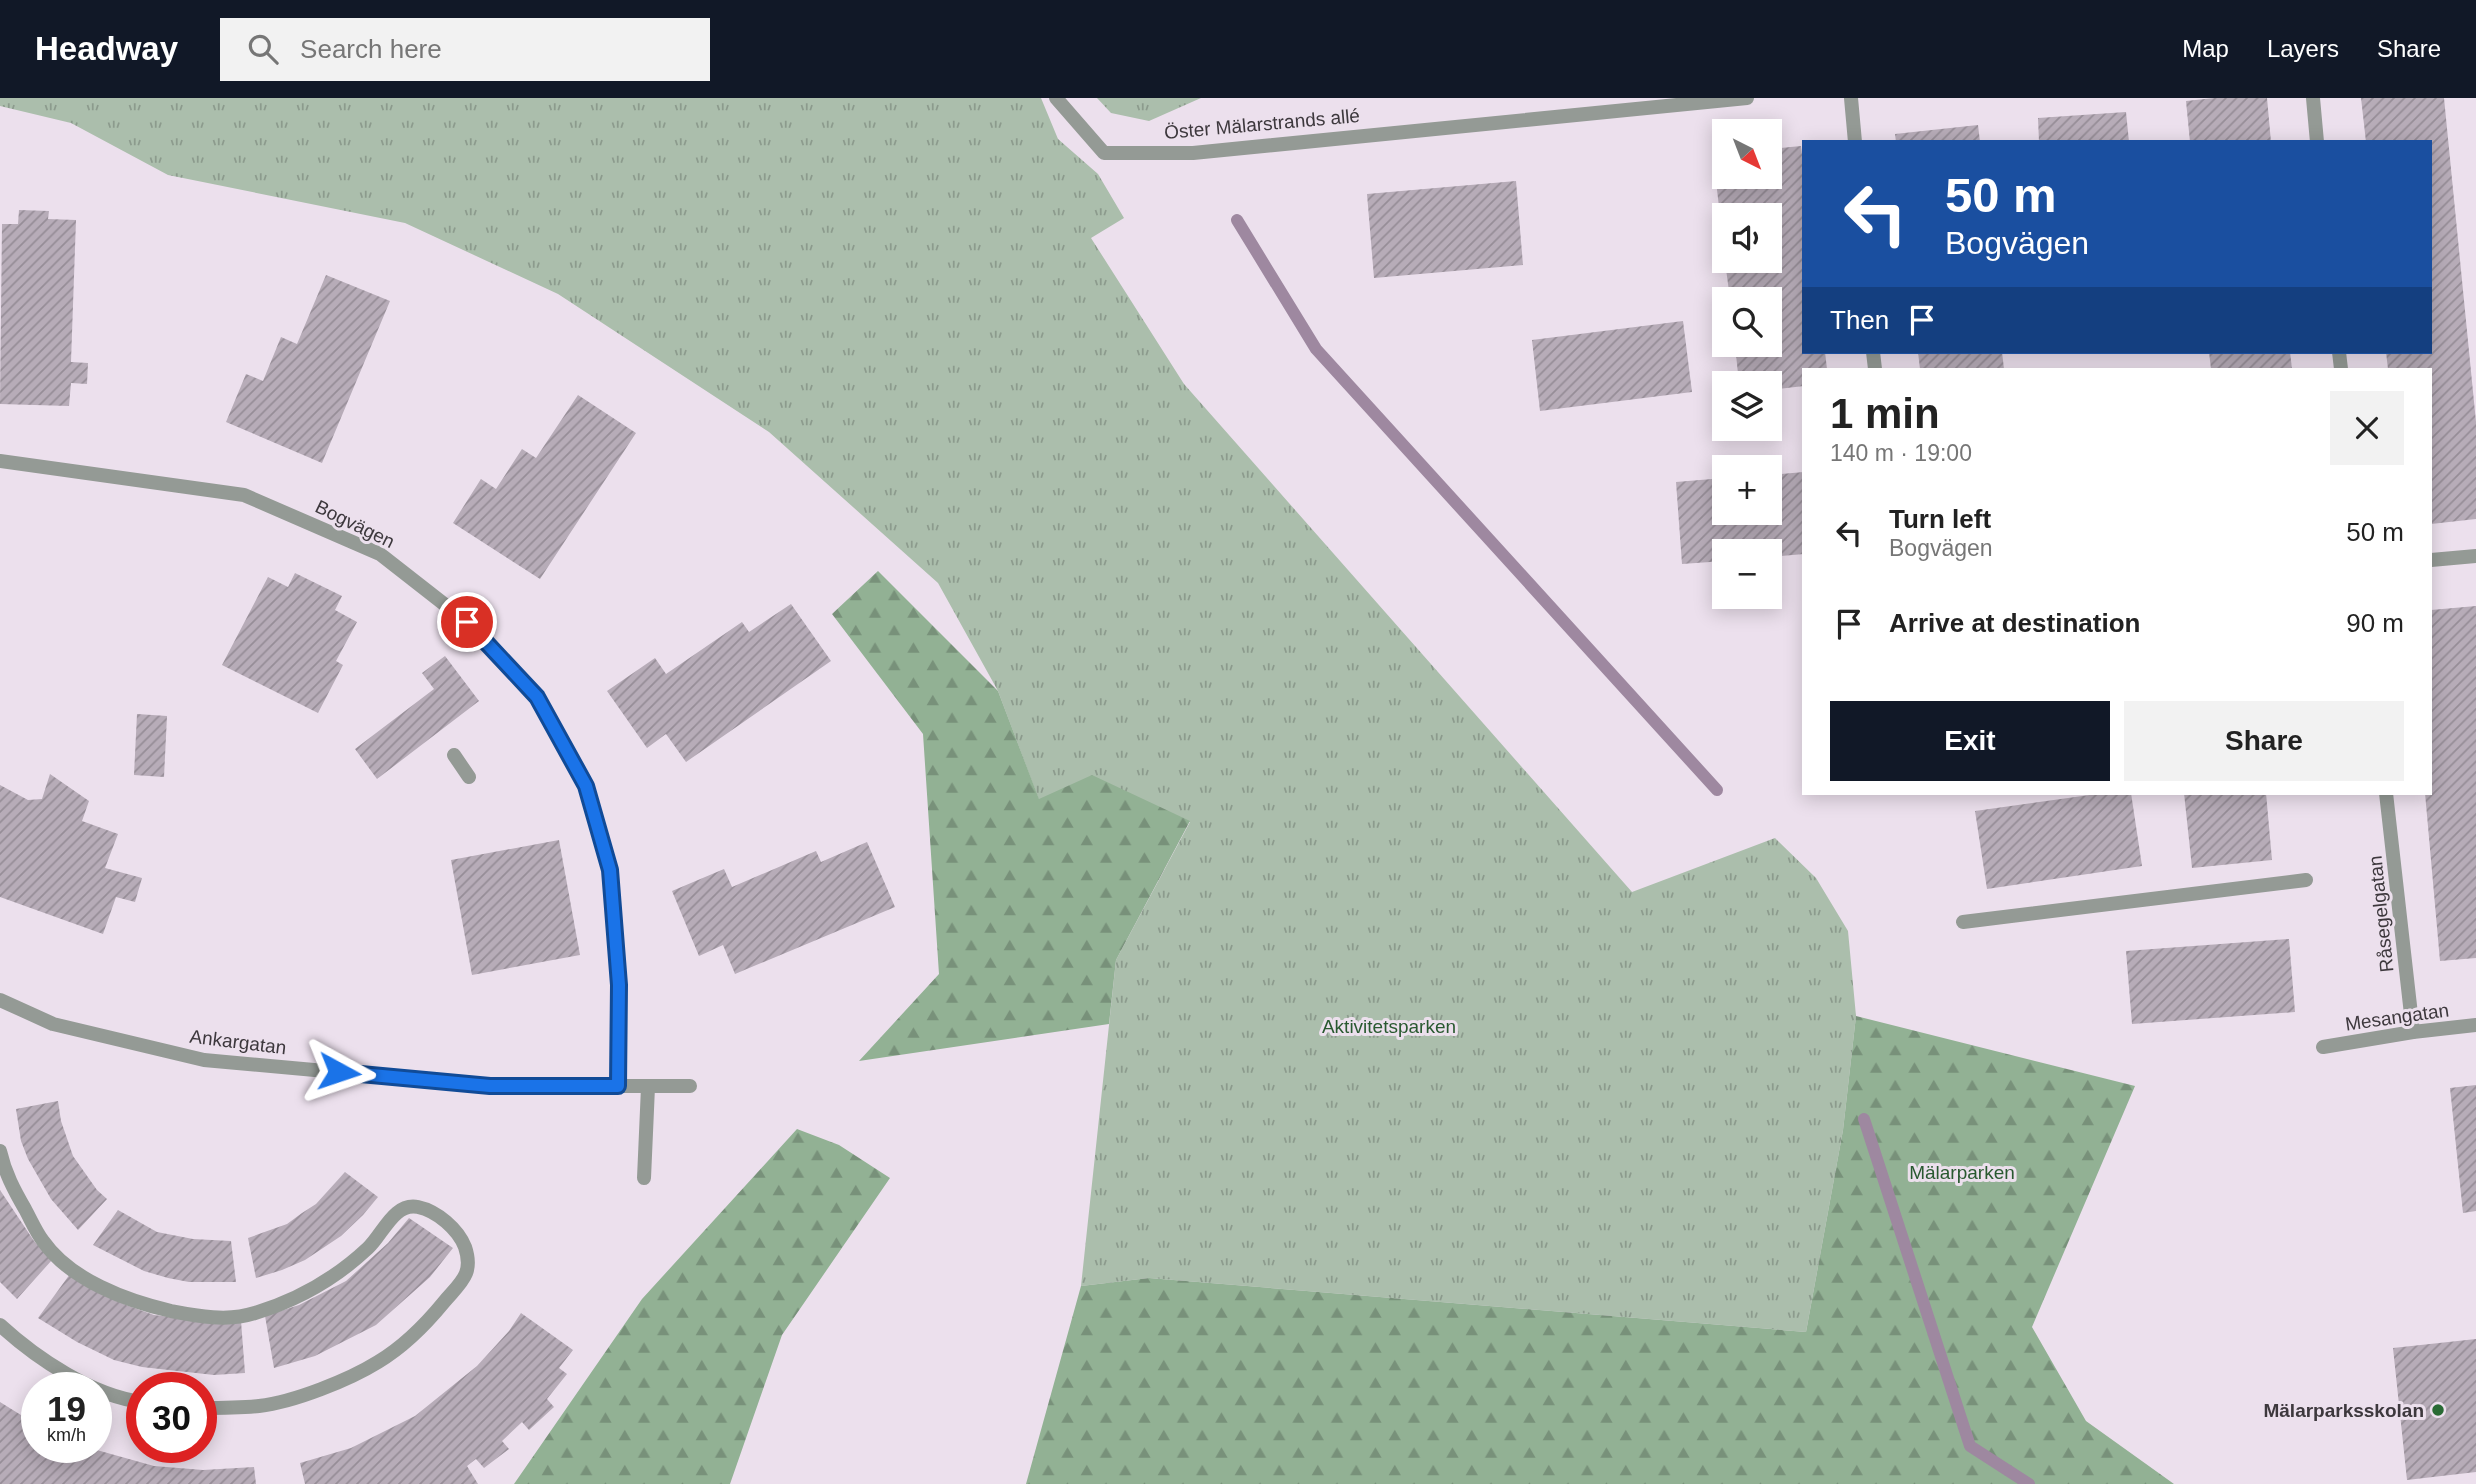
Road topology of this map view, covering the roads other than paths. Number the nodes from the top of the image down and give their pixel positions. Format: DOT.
graph roads {
  1 [pos="1056,98"];
  2 [pos="1747,98"];
  3 [pos="1851,98"];
  4 [pos="2313,98"];
  5 [pos="1855,140"];
  6 [pos="2317,140"];
  7 [pos="0,461"];
  8 [pos="2476,556"];
  9 [pos="2432,561"];
  10 [pos="454,755"];
  11 [pos="469,777"];
  12 [pos="2386,795"];
  13 [pos="2306,880"];
  14 [pos="1964,922"];
  15 [pos="0,1000"];
  16 [pos="2476,1025"];
  17 [pos="2413,1032"];
  18 [pos="2323,1047"];
  19 [pos="618,1086"];
  20 [pos="690,1086"];
  21 [pos="648,1087"];
  22 [pos="0,1151"];
  23 [pos="644,1178"];
  24 [pos="0,1325"];
  25 [pos="126,1399"];
  26 [pos="217,1407"];
  1 -- 2 [label="street, Öster Mälarstrands allé"];
  3 -- 5 [label="street"];
  4 -- 6 [label="street"];
  7 -- 19 [label="street, Bogvägen"];
  8 -- 9 [label="street"];
  10 -- 11 [label="street"];
  12 -- 17 [label="street, Råsegelgatan"];
  13 -- 14 [label="street"];
  15 -- 19 [label="street, Ankargatan"];
  16 -- 17 [label="street, Mesangatan"];
  17 -- 18 [label="street, Mesangatan"];
  19 -- 21 [label="street, Ankargatan"];
  20 -- 21 [label="street, Ankargatan"];
  21 -- 23 [label="street"];
  22 -- 26 [label="street"];
  24 -- 25 [label="street"];
}
